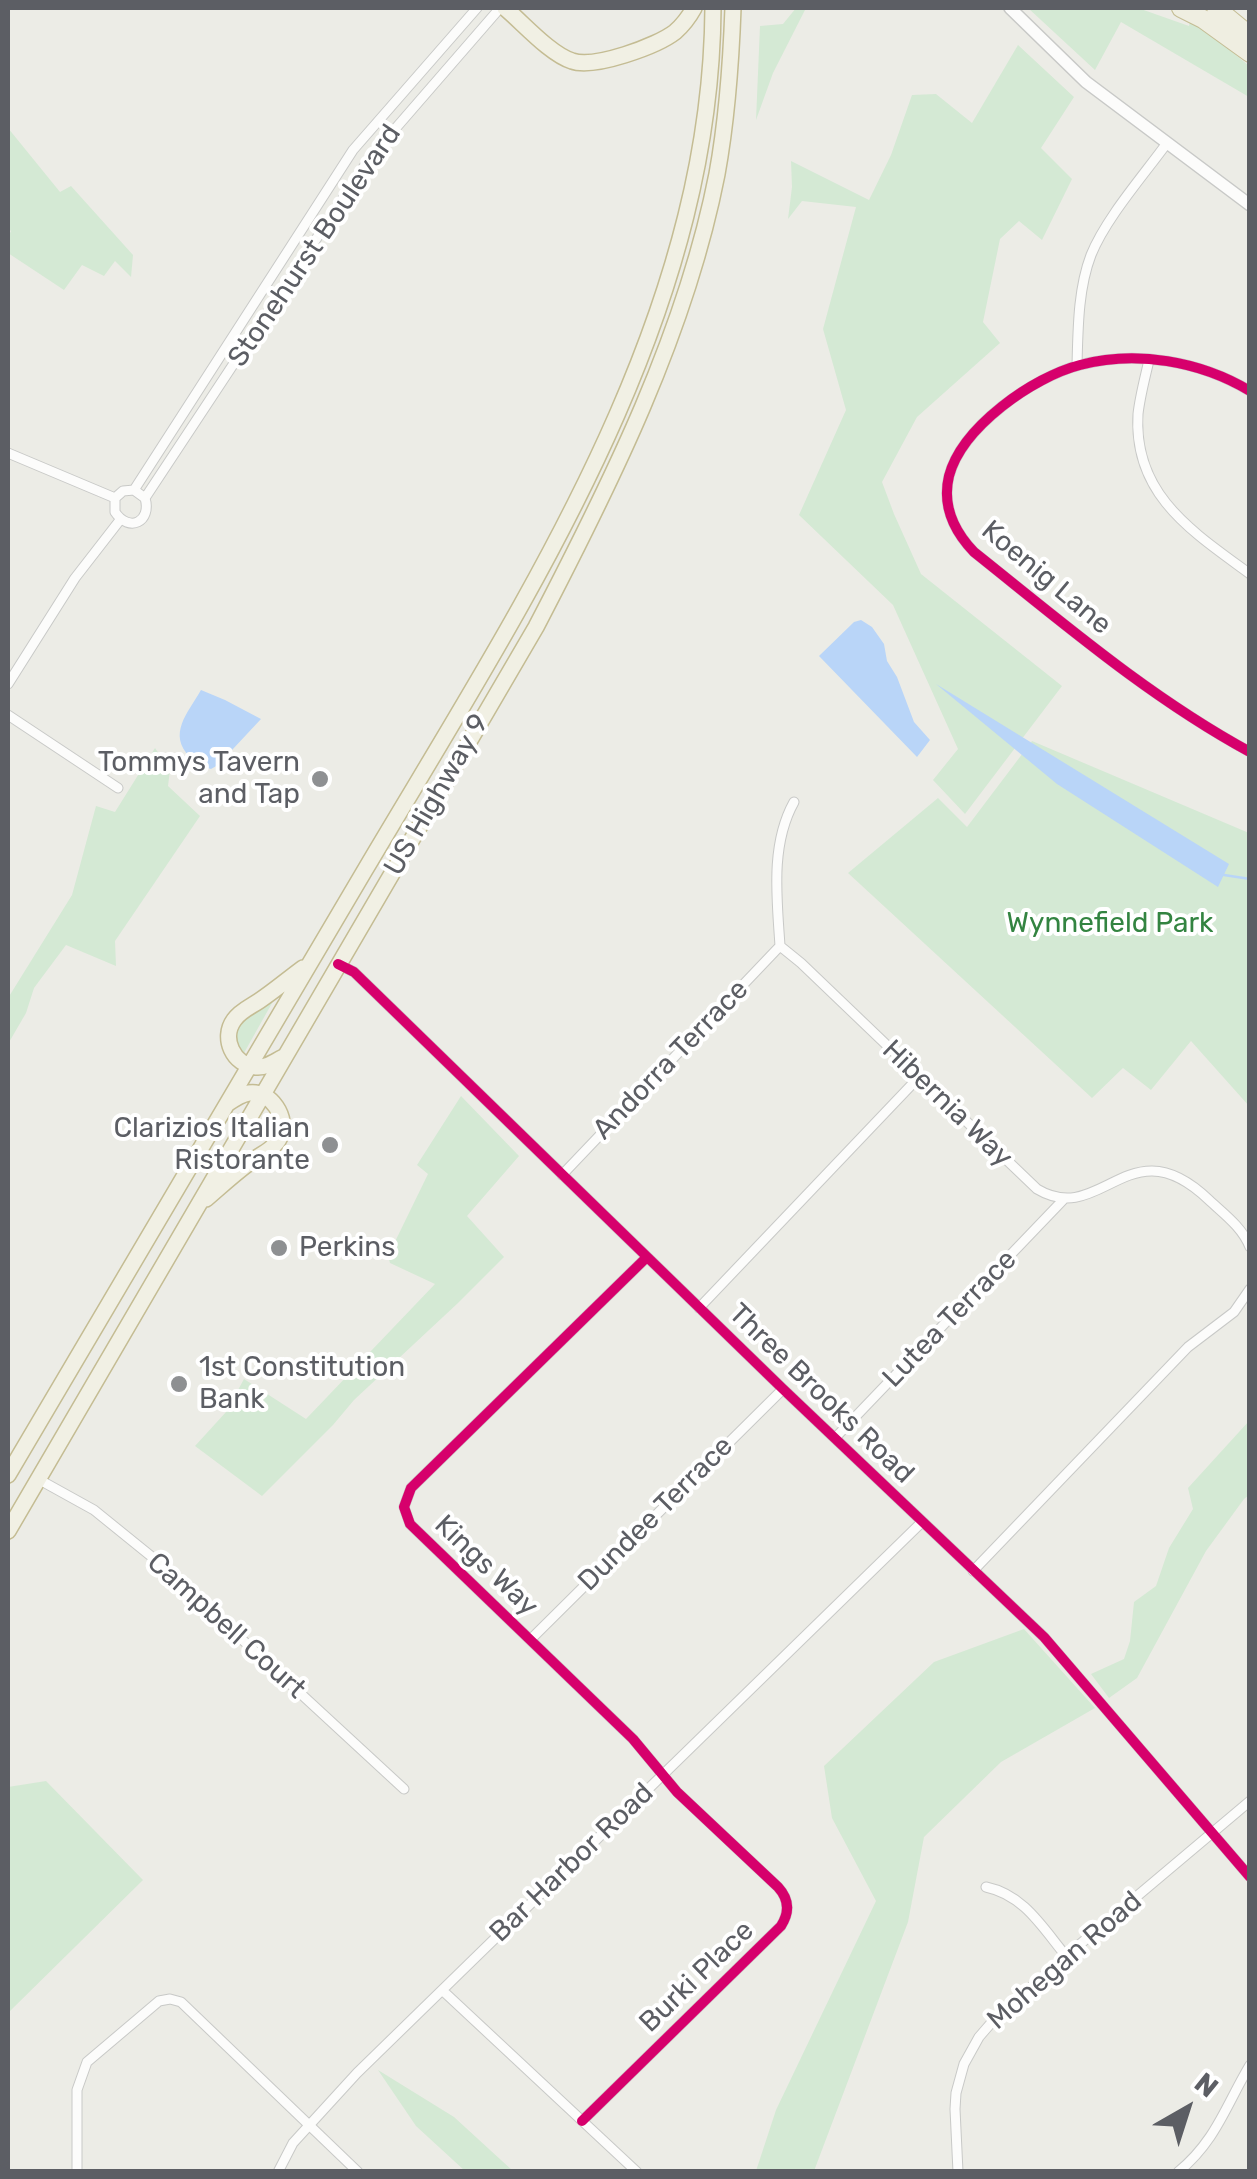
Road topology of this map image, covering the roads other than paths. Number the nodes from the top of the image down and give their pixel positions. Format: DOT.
graph roads {
  1 [pos="477,8"];
  2 [pos="502,8"];
  3 [pos="694,8"];
  4 [pos="713,8"];
  5 [pos="733,8"];
  6 [pos="1010,8"];
  7 [pos="1182,8"];
  8 [pos="1216,8"];
  9 [pos="1250,36"];
  10 [pos="446,43"];
  11 [pos="1250,53"];
  12 [pos="458,54"];
  13 [pos="1168,143"];
  14 [pos="1250,204"];
  15 [pos="307,219"];
  16 [pos="321,228"];
  17 [pos="1149,360"];
  18 [pos="1077,365"];
  19 [pos="1250,392"];
  20 [pos="8,454"];
  21 [pos="134,490"];
  22 [pos="116,498"];
  23 [pos="145,498"];
  24 [pos="120,520"];
  25 [pos="1250,574"];
  26 [pos="8,684"];
  27 [pos="8,715"];
  28 [pos="1250,752"];
  29 [pos="118,788"];
  30 [pos="794,802"];
  31 [pos="780,946"];
  32 [pos="311,962"];
  33 [pos="338,964"];
  34 [pos="284,1056"];
  35 [pos="250,1066"];
  36 [pos="919,1077"];
  37 [pos="262,1094"];
  38 [pos="227,1104"];
  39 [pos="562,1175"];
  40 [pos="1064,1199"];
  41 [pos="196,1207"];
  42 [pos="1250,1247"];
  43 [pos="647,1258"];
  44 [pos="1250,1290"];
  45 [pos="699,1308"];
  46 [pos="783,1389"];
  47 [pos="835,1438"];
  48 [pos="8,1476"];
  49 [pos="38,1479"];
  50 [pos="922,1522"];
  51 [pos="8,1532"];
  52 [pos="973,1571"];
  53 [pos="530,1640"];
  54 [pos="662,1774"];
  55 [pos="404,1788"];
  56 [pos="1250,1801"];
  57 [pos="1212,1834"];
  58 [pos="1250,1877"];
  59 [pos="986,1886"];
  60 [pos="1066,1956"];
  61 [pos="442,1990"];
  62 [pos="1250,2064"];
  63 [pos="582,2120"];
  64 [pos="309,2125"];
  65 [pos="77,2172"];
  66 [pos="278,2172"];
  67 [pos="358,2172"];
  68 [pos="636,2172"];
  69 [pos="958,2172"];
  70 [pos="1178,2172"];
  1 -- 10 [label="street, Stonehurst Boulevard"];
  2 -- 3 [label="highway"];
  2 -- 12 [label="street, Stonehurst Boulevard"];
  4 -- 32 [label="highway, US Highway 9"];
  5 -- 33 [label="highway, US Highway 9"];
  6 -- 13 [label="street"];
  7 -- 11 [label="highway"];
  8 -- 9 [label="highway"];
  10 -- 12 [label="street"];
  10 -- 15 [label="street, Stonehurst Boulevard"];
  12 -- 16 [label="street, Stonehurst Boulevard"];
  13 -- 14 [label="street"];
  13 -- 18 [label="street"];
  15 -- 16 [label="street"];
  15 -- 21 [label="street, Stonehurst Boulevard"];
  16 -- 23 [label="street, Stonehurst Boulevard"];
  17 -- 18 [label="street, Koenig Lane"];
  17 -- 19 [label="street, Koenig Lane"];
  17 -- 25 [label="street"];
  18 -- 28 [label="street, Koenig Lane"];
  20 -- 22 [label="street"];
  21 -- 22 [label="street"];
  21 -- 23 [label="street"];
  22 -- 24 [label="street"];
  23 -- 24 [label="street, Stonehurst Boulevard"];
  24 -- 26 [label="street, Stonehurst Boulevard"];
  27 -- 29 [label="street"];
  30 -- 31 [label="street"];
  31 -- 36 [label="street, Hibernia Way"];
  31 -- 39 [label="street, Andorra Terrace"];
  32 -- 35 [label="highway, US Highway 9"];
  32 -- 35 [label="highway"];
  33 -- 34 [label="highway, US Highway 9"];
  33 -- 39 [label="street, Three Brooks Road"];
  34 -- 35 [label="highway"];
  34 -- 37 [label="highway, US Highway 9"];
  35 -- 38 [label="highway, US Highway 9"];
  36 -- 40 [label="street, Hibernia Way"];
  36 -- 45 [label="street"];
  37 -- 38 [label="highway"];
  37 -- 41 [label="highway, US Highway 9"];
  37 -- 41 [label="highway"];
  38 -- 48 [label="highway, US Highway 9"];
  39 -- 43 [label="street, Three Brooks Road"];
  40 -- 42 [label="street"];
  40 -- 47 [label="street, Lutea Terrace"];
  41 -- 49 [label="highway, US Highway 9"];
  43 -- 45 [label="street, Three Brooks Road"];
  43 -- 53 [label="street, Kings Way"];
  44 -- 52 [label="street"];
  45 -- 46 [label="street, Three Brooks Road"];
  46 -- 47 [label="street, Three Brooks Road"];
  46 -- 53 [label="street, Dundee Terrace"];
  47 -- 50 [label="street, Three Brooks Road"];
  49 -- 51 [label="highway, US Highway 9"];
  49 -- 55 [label="street, Campbell Court"];
  50 -- 52 [label="street, Three Brooks Road"];
  50 -- 54 [label="street, Bar Harbor Road"];
  52 -- 57 [label="street, Three Brooks Road"];
  53 -- 54 [label="street, Kings Way"];
  54 -- 61 [label="street, Bar Harbor Road"];
  54 -- 63 [label="street, Burki Place"];
  56 -- 57 [label="street, Mohegan Road"];
  57 -- 58 [label="street, Three Brooks Road"];
  57 -- 60 [label="street, Mohegan Road"];
  59 -- 60 [label="street"];
  60 -- 69 [label="street, Mohegan Road"];
  61 -- 63 [label="street"];
  61 -- 64 [label="street, Bar Harbor Road"];
  62 -- 70 [label="street"];
  63 -- 68 [label="street"];
  64 -- 65 [label="street"];
  64 -- 66 [label="street, Bar Harbor Road"];
  64 -- 67 [label="street"];
}
